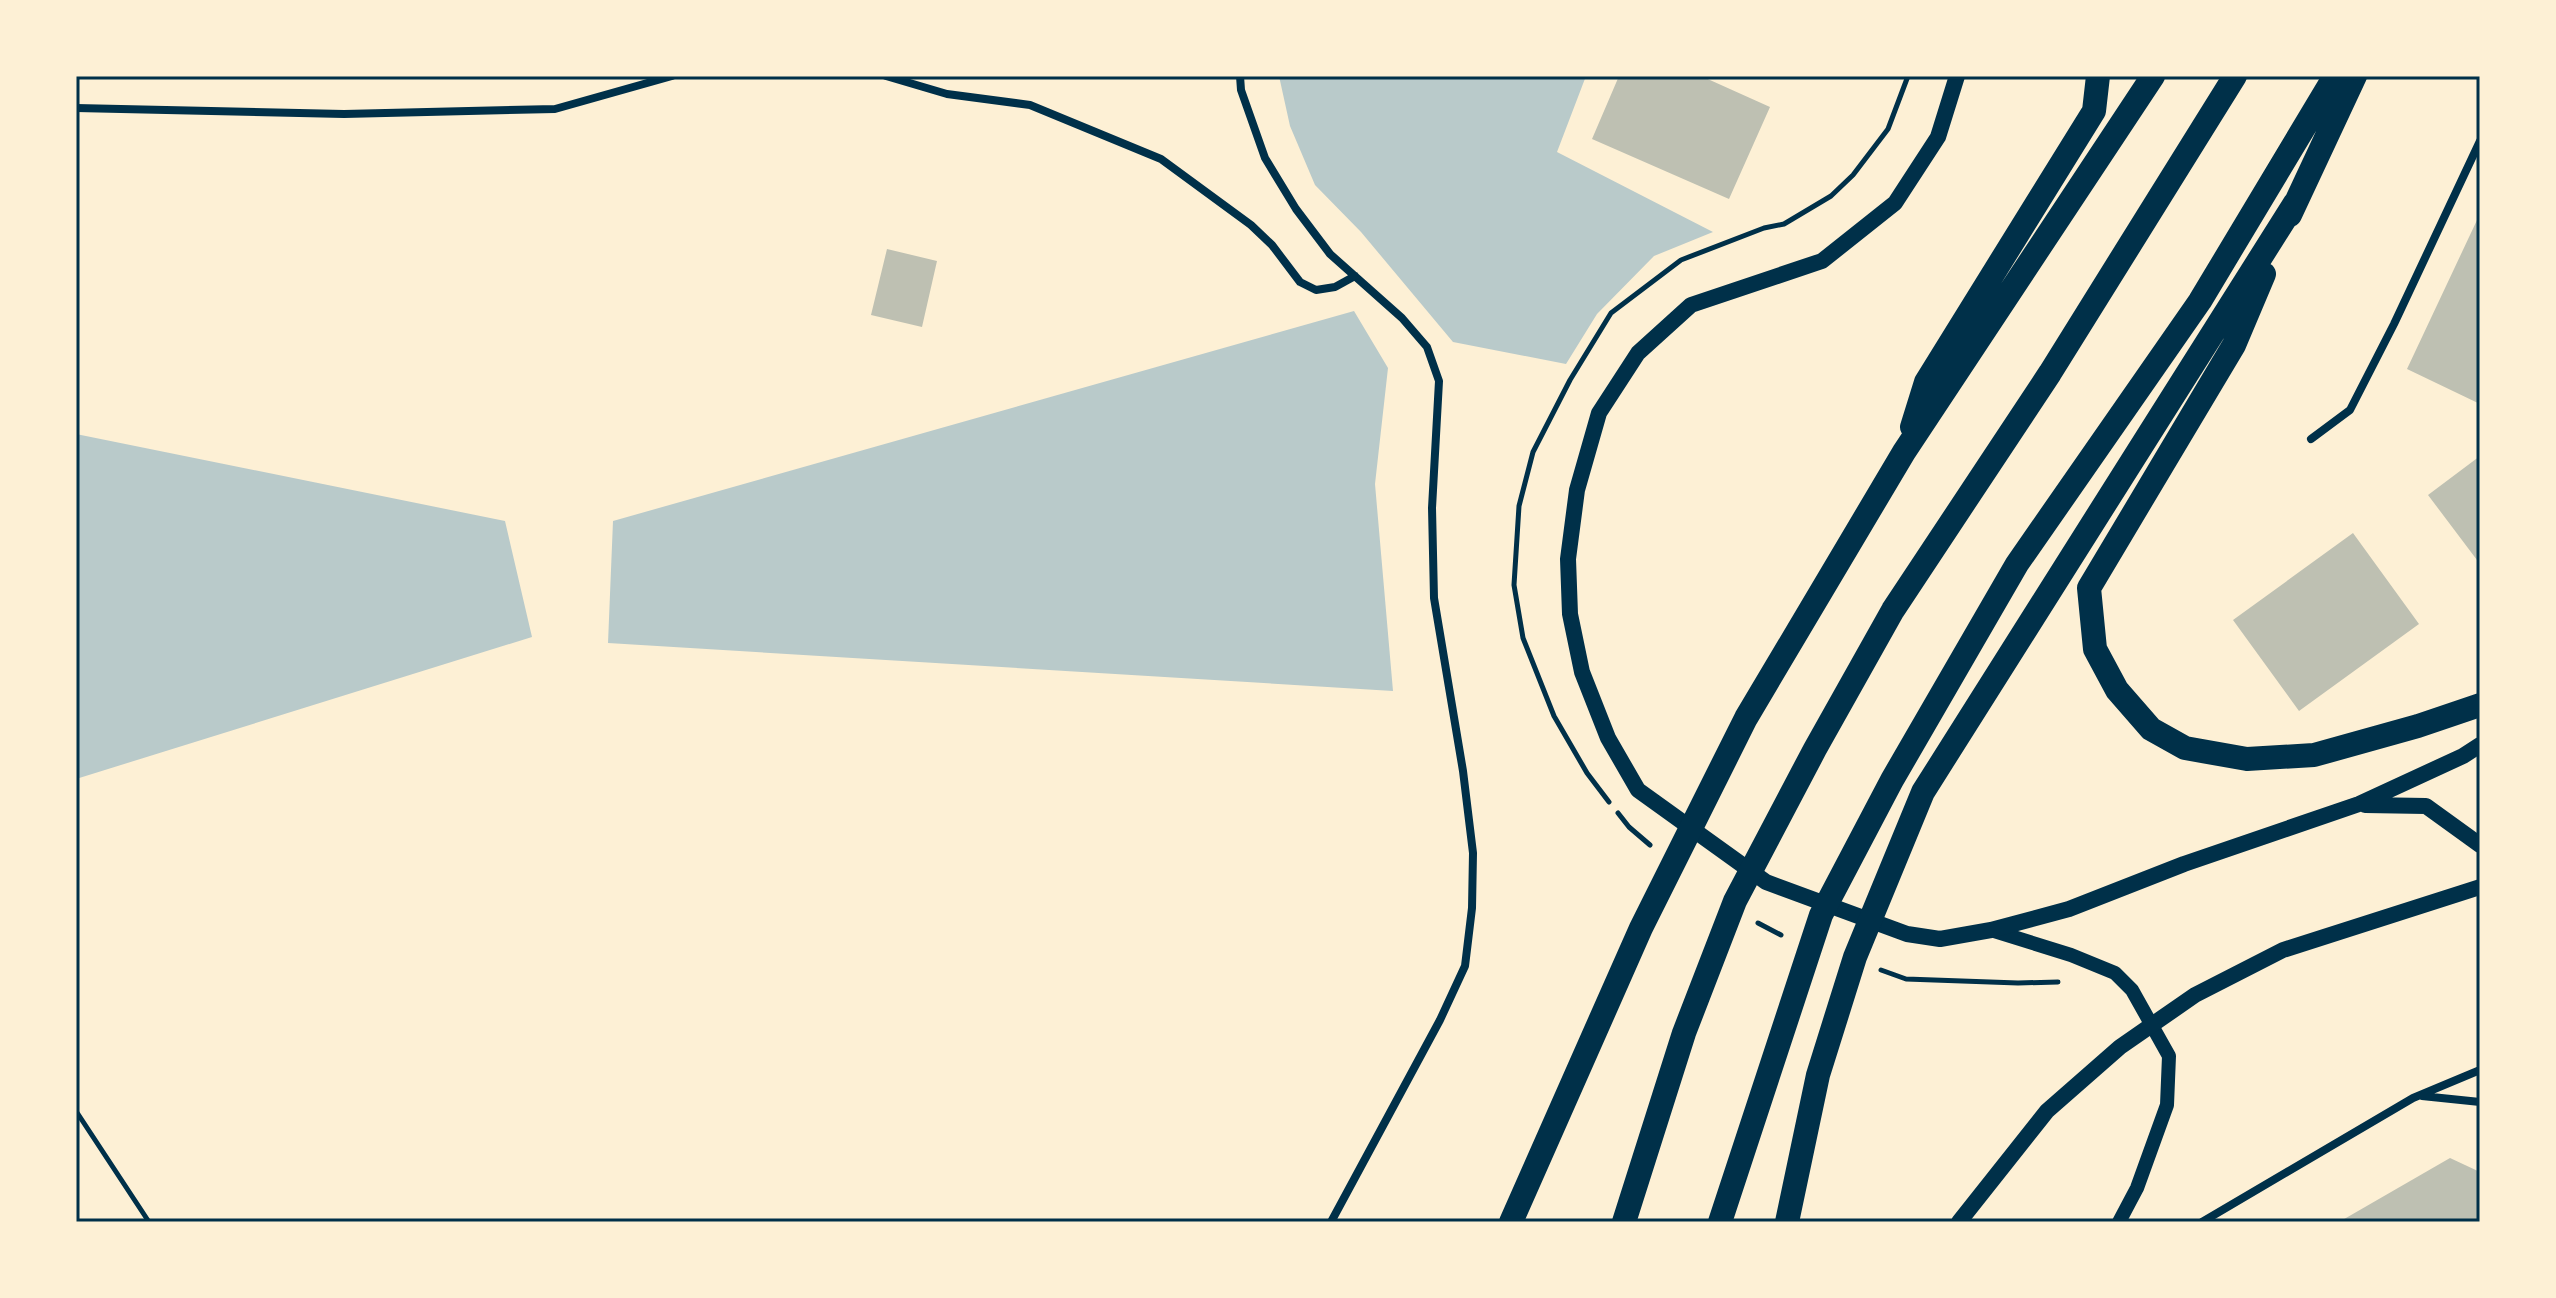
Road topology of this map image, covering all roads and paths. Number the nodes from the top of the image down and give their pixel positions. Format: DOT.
graph roads {
  1 [pos="672,76"];
  2 [pos="886,76"];
  3 [pos="1240,76"];
  4 [pos="1908,76"];
  5 [pos="1957,76"];
  6 [pos="2098,76"];
  7 [pos="2153,76"];
  8 [pos="2235,76"];
  9 [pos="2335,76"];
  10 [pos="2355,76"];
  11 [pos="76,108"];
  12 [pos="2480,141"];
  13 [pos="2295,203"];
  14 [pos="1355,276"];
  15 [pos="1570,380"];
  16 [pos="2311,439"];
  17 [pos="1904,452"];
  18 [pos="2480,705"];
  19 [pos="2480,745"];
  20 [pos="2359,804"];
  21 [pos="2480,845"];
  22 [pos="2480,887"];
  23 [pos="1991,930"];
  24 [pos="2480,1070"];
  25 [pos="2421,1096"];
  26 [pos="2480,1102"];
  27 [pos="76,1111"];
  28 [pos="149,1222"];
  29 [pos="1331,1222"];
  30 [pos="1511,1222"];
  31 [pos="1624,1222"];
  32 [pos="1720,1222"];
  33 [pos="1787,1222"];
  34 [pos="1959,1222"];
  35 [pos="2119,1222"];
  36 [pos="2202,1222"];
  1 -- 11 [label="street"];
  2 -- 14 [label="street"];
  3 -- 14 [label="street"];
  4 -- 15 [label="path"];
  5 -- 23 [label="main road"];
  6 -- 17 [label="highway"];
  7 -- 17 [label="highway"];
  8 -- 31 [label="highway"];
  9 -- 32 [label="highway"];
  10 -- 13 [label="highway"];
  12 -- 16 [label="street"];
  13 -- 18 [label="highway"];
  13 -- 33 [label="highway"];
  14 -- 29 [label="street"];
  17 -- 30 [label="highway"];
  19 -- 20 [label="main road"];
  20 -- 21 [label="main road"];
  20 -- 23 [label="main road"];
  22 -- 34 [label="main road"];
  23 -- 35 [label="street"];
  24 -- 25 [label="street"];
  25 -- 26 [label="street"];
  25 -- 36 [label="street"];
  27 -- 28 [label="path"];
}
